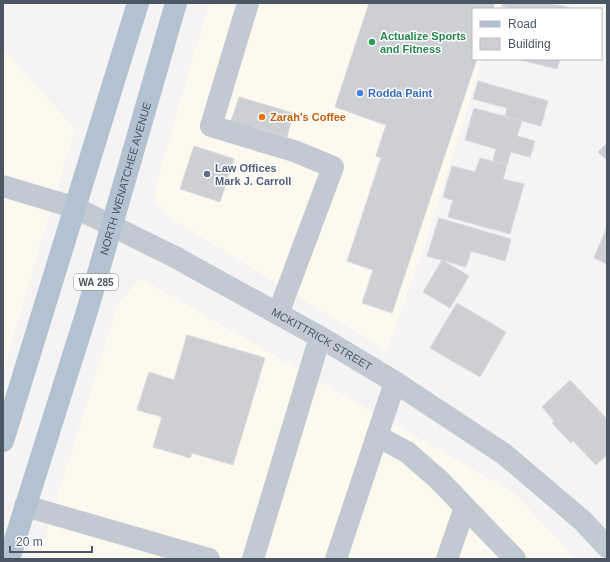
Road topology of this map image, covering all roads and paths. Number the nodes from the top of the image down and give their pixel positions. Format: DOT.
graph roads {
  1 [pos="138,3"];
  2 [pos="176,3"];
  3 [pos="248,3"];
  4 [pos="3,186"];
  5 [pos="76,208"];
  6 [pos="112,226"];
  7 [pos="278,314"];
  8 [pos="320,337"];
  9 [pos="396,382"];
  10 [pos="377,436"];
  11 [pos="3,441"];
  12 [pos="25,506"];
  13 [pos="465,507"];
  14 [pos="607,547"];
  15 [pos="9,559"];
  16 [pos="210,559"];
  17 [pos="253,559"];
  18 [pos="336,559"];
  19 [pos="447,559"];
  20 [pos="515,559"];
  1 -- 5 [label="main road"];
  2 -- 6 [label="main road, NORTH WENATCHEE AVENUE / WA 285"];
  3 -- 7 [label="street"];
  4 -- 5 [label="street, MCKITTRICK STREET"];
  5 -- 6 [label="street, MCKITTRICK STREET"];
  5 -- 11 [label="main road"];
  6 -- 7 [label="street, MCKITTRICK STREET"];
  6 -- 12 [label="main road, NORTH WENATCHEE AVENUE / WA 285"];
  7 -- 8 [label="street, MCKITTRICK STREET"];
  8 -- 9 [label="street, MCKITTRICK STREET"];
  8 -- 17 [label="street"];
  9 -- 10 [label="street"];
  9 -- 14 [label="street, MCKITTRICK STREET"];
  10 -- 13 [label="street"];
  10 -- 18 [label="street"];
  12 -- 15 [label="main road, NORTH WENATCHEE AVENUE / WA 285"];
  12 -- 16 [label="street"];
  13 -- 19 [label="street"];
  13 -- 20 [label="street"];
}
